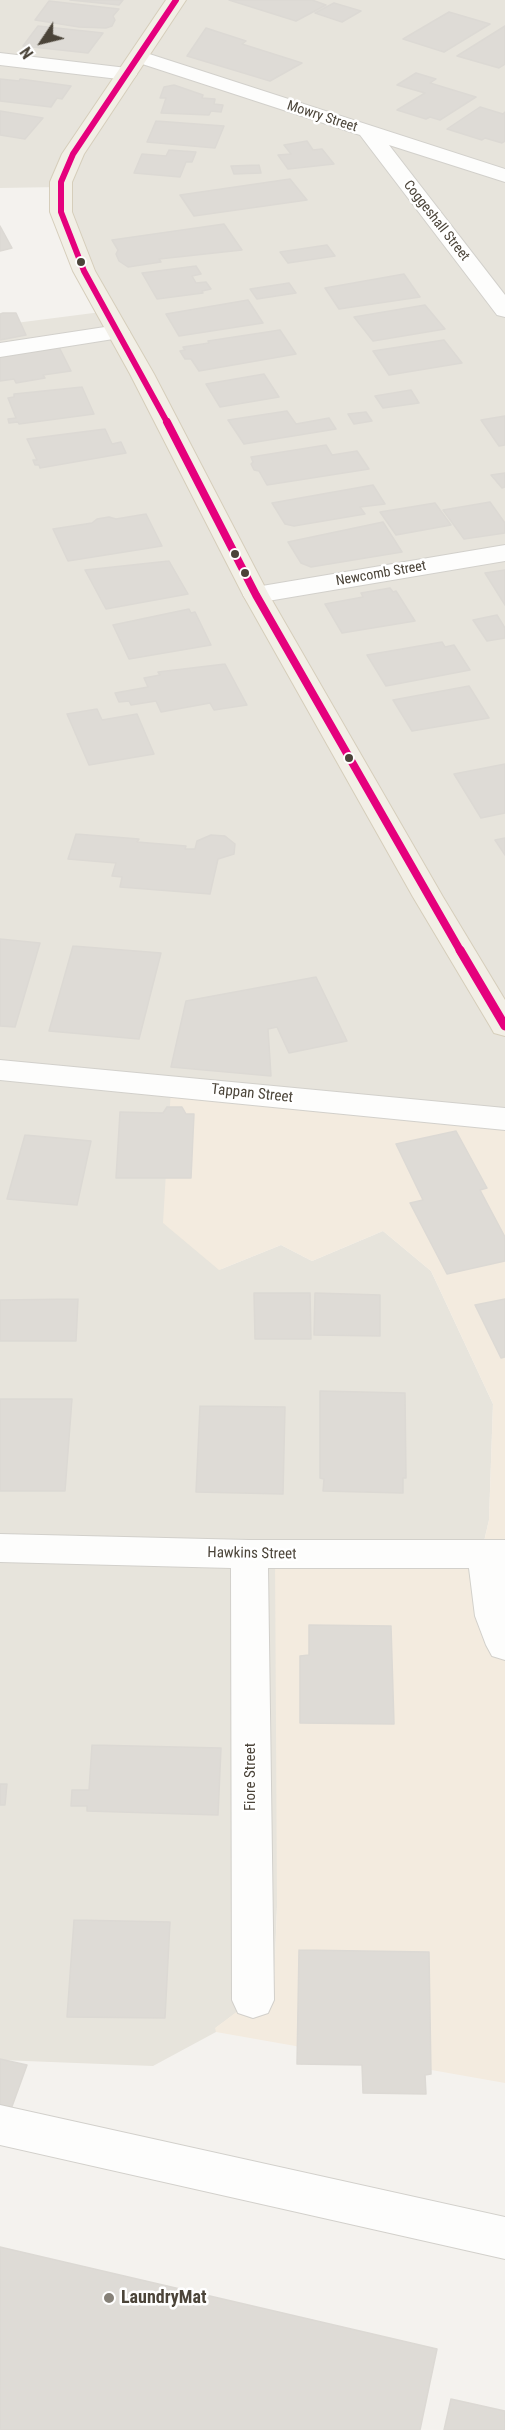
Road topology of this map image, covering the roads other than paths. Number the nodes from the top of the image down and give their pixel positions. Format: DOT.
graph roads {
  1 [pos="176,0"];
  2 [pos="0,59"];
  3 [pos="134,65"];
  4 [pos="367,131"];
  5 [pos="505,176"];
  6 [pos="505,310"];
  7 [pos="118,332"];
  8 [pos="0,350"];
  9 [pos="505,553"];
  10 [pos="256,595"];
  11 [pos="505,1026"];
  12 [pos="0,1070"];
  13 [pos="505,1119"];
  14 [pos="0,1548"];
  15 [pos="249,1554"];
  16 [pos="496,1554"];
  17 [pos="505,1646"];
  18 [pos="252,2000"];
  19 [pos="0,2125"];
  20 [pos="505,2238"];
  1 -- 3 [label="main road"];
  2 -- 3 [label="street, Mowry Street"];
  3 -- 4 [label="street, Mowry Street"];
  3 -- 7 [label="main road"];
  4 -- 5 [label="street, Mowry Street"];
  4 -- 6 [label="street, Coggeshall Street"];
  7 -- 8 [label="street"];
  7 -- 10 [label="main road"];
  9 -- 10 [label="street, Newcomb Street"];
  10 -- 11 [label="main road"];
  12 -- 13 [label="street, Tappan Street"];
  14 -- 15 [label="street, Hawkins Street"];
  15 -- 16 [label="street, Hawkins Street"];
  15 -- 18 [label="street, Fiore Street"];
  16 -- 17 [label="street"];
  19 -- 20 [label="street"];
}
